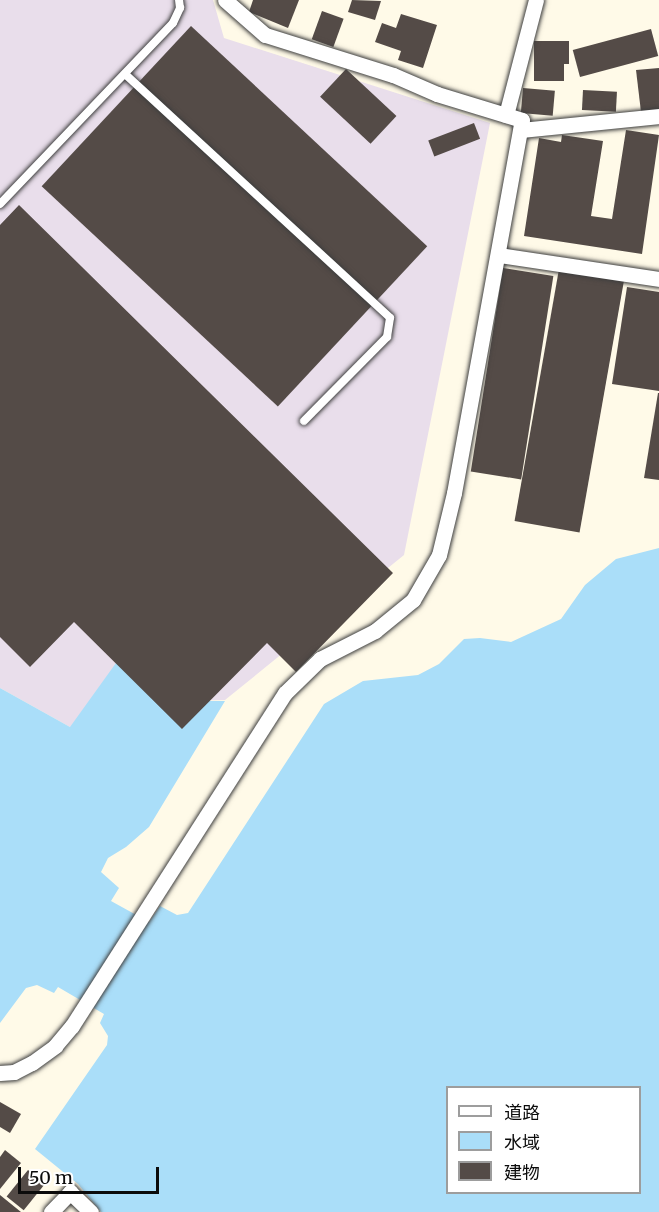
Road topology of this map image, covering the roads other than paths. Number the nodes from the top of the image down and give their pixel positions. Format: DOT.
graph roads {
  1 [pos="179,0"];
  2 [pos="225,0"];
  3 [pos="536,0"];
  4 [pos="125,74"];
  5 [pos="506,115"];
  6 [pos="659,116"];
  7 [pos="521,130"];
  8 [pos="0,204"];
  9 [pos="499,255"];
  10 [pos="659,279"];
  11 [pos="304,421"];
  12 [pos="0,1073"];
  13 [pos="51,1212"];
  14 [pos="91,1212"];
  1 -- 4 [label="lane"];
  2 -- 5 [label="street"];
  3 -- 5 [label="street"];
  4 -- 8 [label="lane"];
  4 -- 11 [label="lane"];
  5 -- 7 [label="street"];
  6 -- 7 [label="street"];
  7 -- 9 [label="street"];
  9 -- 10 [label="street"];
  9 -- 12 [label="street"];
  13 -- 14 [label="street"];
}
